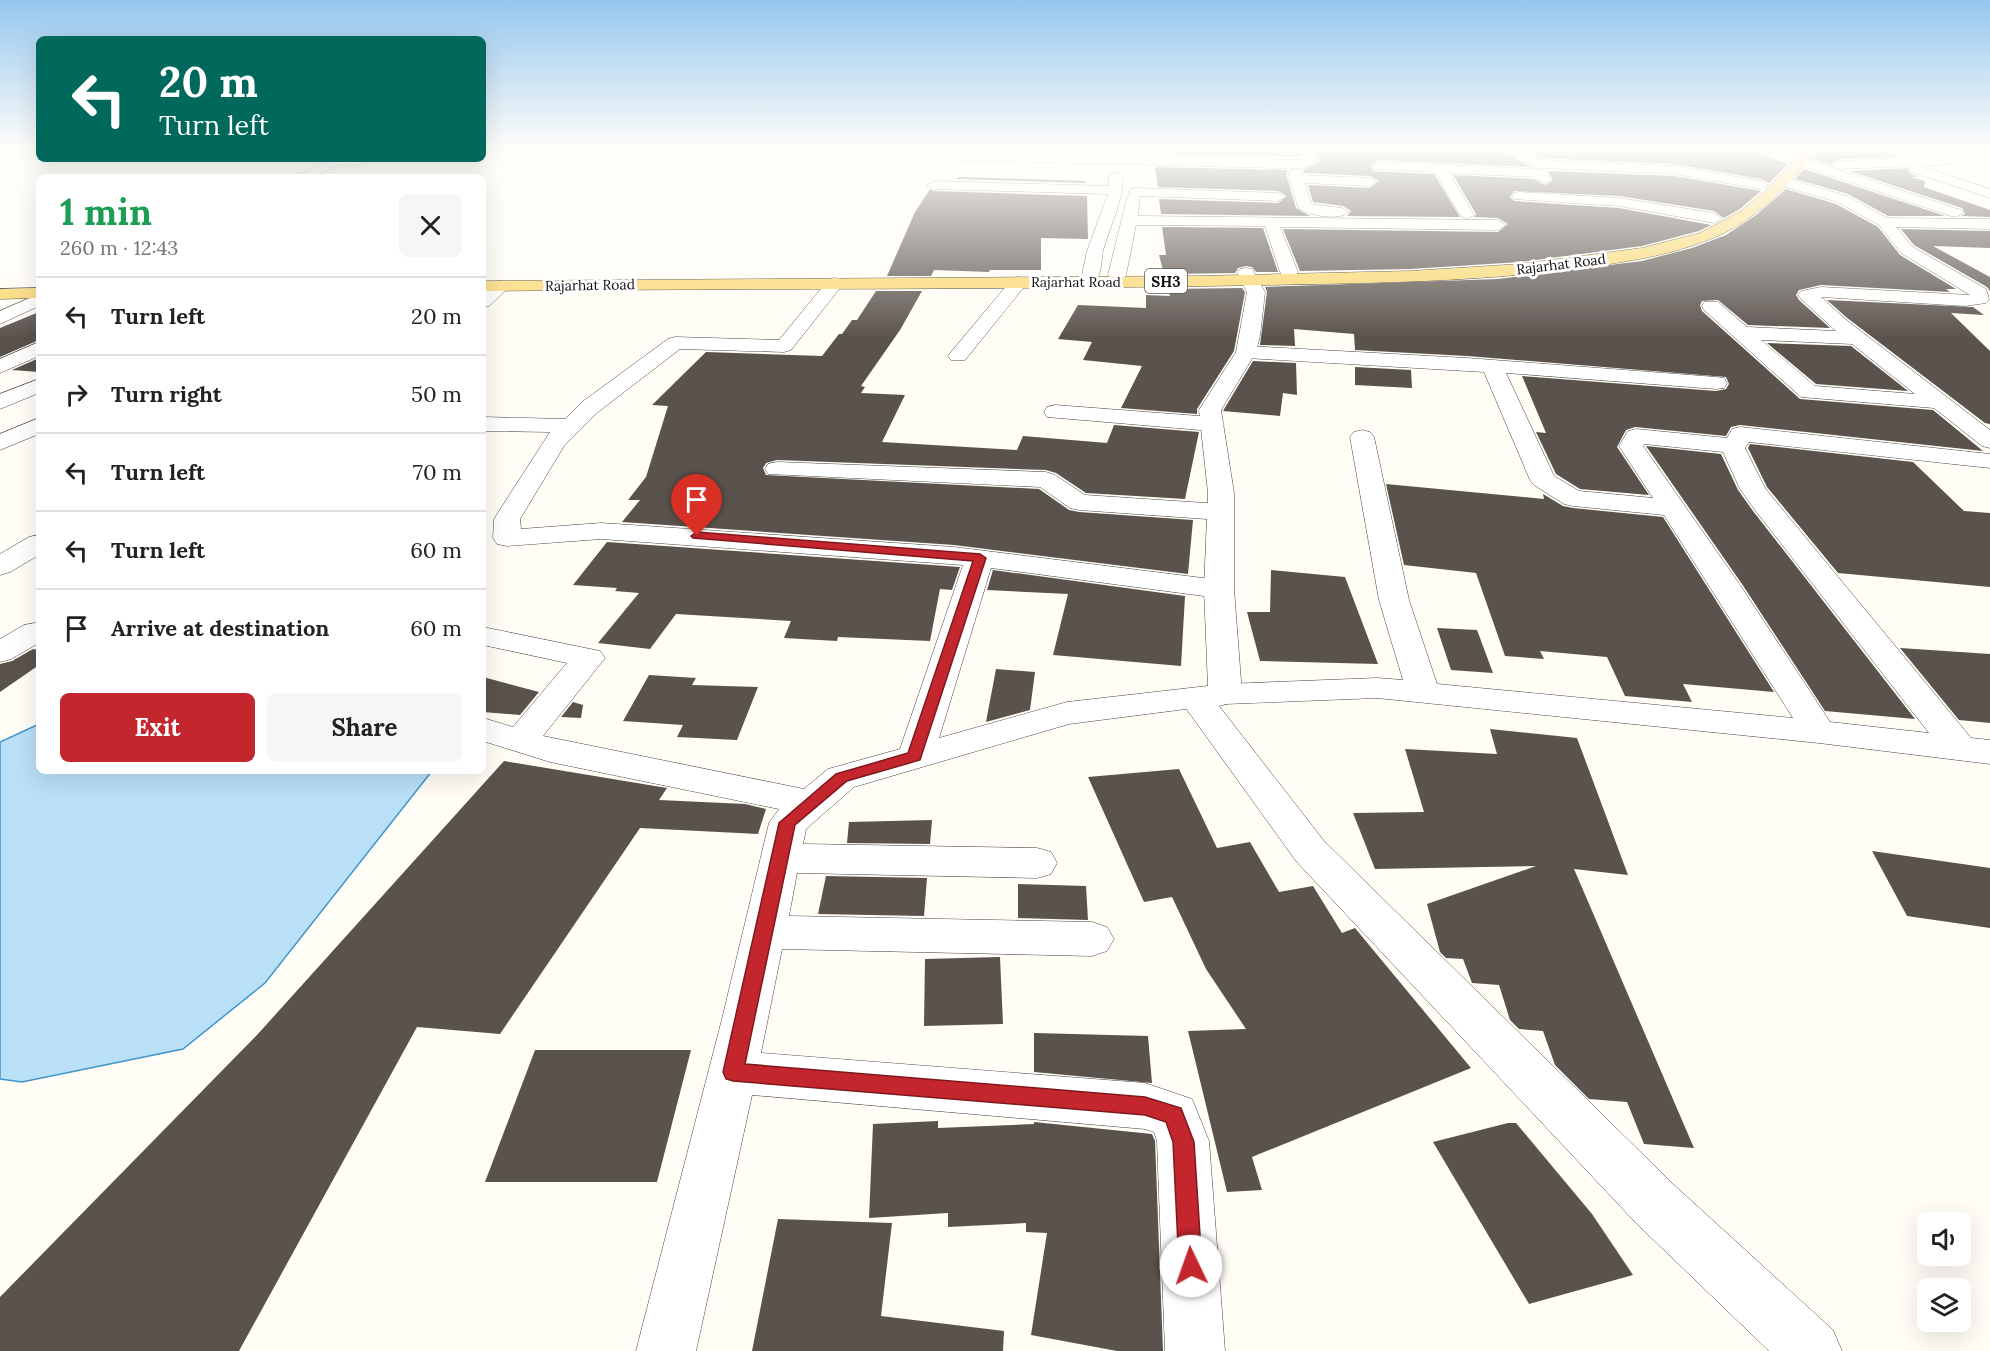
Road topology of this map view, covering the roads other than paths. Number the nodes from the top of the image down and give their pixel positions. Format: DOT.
graph roads {
  1 [pos="1108,212"];
  2 [pos="1129,212"];
  3 [pos="1377,212"];
  4 [pos="1464,212"];
  5 [pos="1679,212"];
  6 [pos="1724,212"];
  7 [pos="1747,212"];
  8 [pos="1866,212"];
  9 [pos="1956,212"];
  10 [pos="1467,215"];
  11 [pos="1714,218"];
  12 [pos="1990,219"];
  13 [pos="1128,220"];
  14 [pos="1884,222"];
  15 [pos="1264,223"];
  16 [pos="1990,224"];
  17 [pos="1095,251"];
  18 [pos="1123,252"];
  19 [pos="1260,269"];
  20 [pos="1289,273"];
  21 [pos="1091,275"];
  22 [pos="1118,275"];
  23 [pos="486,282"];
  24 [pos="1019,282"];
  25 [pos="835,284"];
  26 [pos="492,286"];
  27 [pos="0,287"];
  28 [pos="36,292"];
  29 [pos="36,292"];
  30 [pos="36,293"];
  31 [pos="0,294"];
  32 [pos="1985,302"];
  33 [pos="1711,306"];
  34 [pos="0,318"];
  35 [pos="1740,333"];
  36 [pos="1857,338"];
  37 [pos="36,349"];
  38 [pos="1246,352"];
  39 [pos="958,356"];
  40 [pos="1492,366"];
  41 [pos="0,367"];
  42 [pos="0,381"];
  43 [pos="1716,383"];
  44 [pos="36,384"];
  45 [pos="36,385"];
  46 [pos="0,402"];
  47 [pos="1939,402"];
  48 [pos="1055,412"];
  49 [pos="486,424"];
  50 [pos="1212,424"];
  51 [pos="36,426"];
  52 [pos="570,426"];
  53 [pos="1362,437"];
  54 [pos="1990,441"];
  55 [pos="0,443"];
  56 [pos="1732,446"];
  57 [pos="1990,461"];
  58 [pos="777,470"];
  59 [pos="1673,508"];
  60 [pos="1221,512"];
  61 [pos="495,537"];
  62 [pos="36,545"];
  63 [pos="980,558"];
  64 [pos="0,566"];
  65 [pos="1219,589"];
  66 [pos="0,625"];
  67 [pos="36,632"];
  68 [pos="36,633"];
  69 [pos="486,637"];
  70 [pos="0,652"];
  71 [pos="1225,694"];
  72 [pos="1424,694"];
  73 [pos="486,730"];
  74 [pos="1819,732"];
  75 [pos="520,741"];
  76 [pos="1976,751"];
  77 [pos="915,756"];
  78 [pos="811,803"];
  79 [pos="780,858"];
  80 [pos="1037,863"];
  81 [pos="765,932"];
  82 [pos="1092,939"];
  83 [pos="733,1072"];
  84 [pos="666,1351"];
  85 [pos="1195,1351"];
  86 [pos="1812,1351"];
  1 -- 17 [label="street"];
  2 -- 13 [label="street"];
  3 -- 10 [label="street"];
  4 -- 10 [label="street"];
  5 -- 11 [label="street"];
  6 -- 11 [label="main road, Rajarhat Road / SH3"];
  7 -- 19 [label="main road, Rajarhat Road / SH3"];
  8 -- 14 [label="street"];
  9 -- 12 [label="street"];
  10 -- 15 [label="street"];
  11 -- 20 [label="main road, Rajarhat Road / SH3"];
  13 -- 15 [label="street"];
  13 -- 18 [label="street"];
  14 -- 16 [label="street"];
  14 -- 32 [label="street"];
  15 -- 19 [label="street"];
  15 -- 20 [label="street"];
  17 -- 18 [label="street"];
  17 -- 21 [label="street"];
  18 -- 22 [label="street"];
  19 -- 20 [label="main road, Rajarhat Road / SH3"];
  19 -- 22 [label="main road, Rajarhat Road / SH3"];
  19 -- 24 [label="main road, Rajarhat Road / SH3"];
  19 -- 38 [label="street"];
  21 -- 22 [label="main road, Rajarhat Road / SH3"];
  21 -- 23 [label="main road, Rajarhat Road / SH3"];
  24 -- 25 [label="main road, Rajarhat Road / SH3"];
  24 -- 39 [label="street"];
  25 -- 26 [label="main road, Rajarhat Road / SH3"];
  25 -- 52 [label="street"];
  27 -- 28 [label="main road"];
  29 -- 31 [label="main road"];
  30 -- 34 [label="street"];
  32 -- 36 [label="street"];
  33 -- 35 [label="street"];
  35 -- 36 [label="street"];
  35 -- 47 [label="street"];
  36 -- 47 [label="street"];
  37 -- 41 [label="street"];
  38 -- 40 [label="street"];
  38 -- 50 [label="street"];
  40 -- 43 [label="street"];
  40 -- 59 [label="street"];
  42 -- 44 [label="street"];
  45 -- 46 [label="street"];
  47 -- 54 [label="street"];
  48 -- 50 [label="street"];
  49 -- 52 [label="street"];
  50 -- 60 [label="street"];
  51 -- 55 [label="street"];
  52 -- 61 [label="street"];
  53 -- 72 [label="street"];
  56 -- 57 [label="street"];
  56 -- 59 [label="street"];
  56 -- 76 [label="street"];
  58 -- 60 [label="street"];
  59 -- 74 [label="street"];
  60 -- 65 [label="street"];
  61 -- 63 [label="street"];
  62 -- 64 [label="street"];
  63 -- 65 [label="street"];
  63 -- 77 [label="street"];
  65 -- 71 [label="street"];
  66 -- 67 [label="street"];
  68 -- 70 [label="street"];
  69 -- 75 [label="street"];
  71 -- 72 [label="street"];
  71 -- 77 [label="street"];
  71 -- 86 [label="street"];
  72 -- 74 [label="street"];
  73 -- 75 [label="street"];
  74 -- 76 [label="street"];
  75 -- 78 [label="street"];
  77 -- 78 [label="street"];
  78 -- 79 [label="street"];
  79 -- 80 [label="street"];
  79 -- 81 [label="street"];
  81 -- 82 [label="street"];
  81 -- 83 [label="street"];
  83 -- 84 [label="street"];
  83 -- 85 [label="street"];
}
